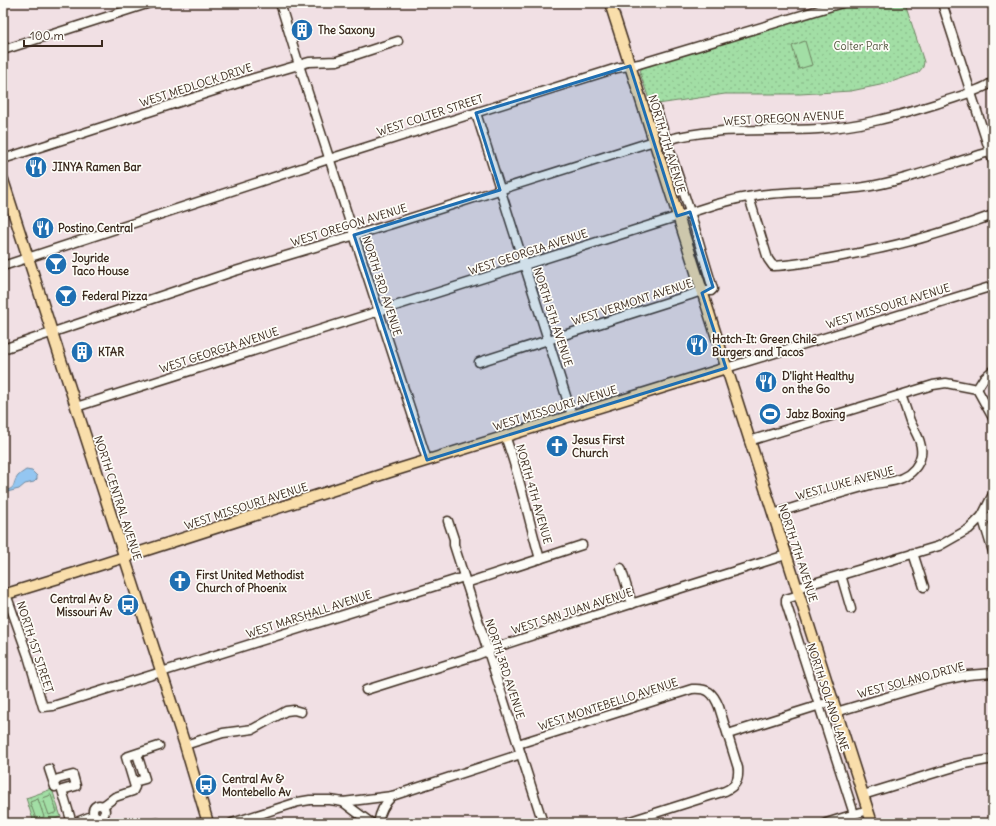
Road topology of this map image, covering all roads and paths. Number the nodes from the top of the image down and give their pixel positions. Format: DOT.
graph roads {
  1 [pos="150,3"];
  2 [pos="280,3"];
  3 [pos="610,3"];
  4 [pos="842,3"];
  5 [pos="942,3"];
  6 [pos="398,41"];
  7 [pos="3,50"];
  8 [pos="299,65"];
  9 [pos="630,66"];
  10 [pos="993,82"];
  11 [pos="971,92"];
  12 [pos="656,108"];
  13 [pos="476,113"];
  14 [pos="666,140"];
  15 [pos="654,141"];
  16 [pos="992,151"];
  17 [pos="3,159"];
  18 [pos="329,159"];
  19 [pos="993,161"];
  20 [pos="4,184"];
  21 [pos="500,190"];
  22 [pos="749,197"];
  23 [pos="690,212"];
  24 [pos="993,215"];
  25 [pos="677,216"];
  26 [pos="354,236"];
  27 [pos="28,258"];
  28 [pos="525,265"];
  29 [pos="3,266"];
  30 [pos="993,286"];
  31 [pos="701,291"];
  32 [pos="378,311"];
  33 [pos="52,333"];
  34 [pos="549,340"];
  35 [pos="3,349"];
  36 [pos="479,362"];
  37 [pos="726,368"];
  38 [pos="993,370"];
  39 [pos="977,389"];
  40 [pos="901,395"];
  41 [pos="76,407"];
  42 [pos="572,415"];
  43 [pos="993,418"];
  44 [pos="505,436"];
  45 [pos="749,441"];
  46 [pos="427,460"];
  47 [pos="993,494"];
  48 [pos="773,514"];
  49 [pos="982,516"];
  50 [pos="993,519"];
  51 [pos="448,521"];
  52 [pos="582,545"];
  53 [pos="993,552"];
  54 [pos="913,553"];
  55 [pos="786,555"];
  56 [pos="125,557"];
  57 [pos="540,559"];
  58 [pos="621,568"];
  59 [pos="841,575"];
  60 [pos="465,580"];
  61 [pos="924,587"];
  62 [pos="798,592"];
  63 [pos="5,595"];
  64 [pos="632,604"];
  65 [pos="851,609"];
  66 [pos="487,651"];
  67 [pos="162,673"];
  68 [pos="993,673"];
  69 [pos="366,690"];
  70 [pos="833,701"];
  71 [pos="820,705"];
  72 [pos="43,707"];
  73 [pos="301,712"];
  74 [pos="836,712"];
  75 [pos="728,734"];
  76 [pos="518,744"];
  77 [pos="185,745"];
  78 [pos="160,746"];
  79 [pos="137,754"];
  80 [pos="521,754"];
  81 [pos="993,759"];
  82 [pos="49,769"];
  83 [pos="134,782"];
  84 [pos="54,783"];
  85 [pos="62,790"];
  86 [pos="863,795"];
  87 [pos="392,796"];
  88 [pos="342,802"];
  89 [pos="868,810"];
  90 [pos="854,814"];
  91 [pos="99,818"];
  92 [pos="73,823"];
  93 [pos="208,823"];
  94 [pos="232,823"];
  95 [pos="371,823"];
  96 [pos="378,823"];
  97 [pos="543,823"];
  98 [pos="624,823"];
  99 [pos="826,823"];
  100 [pos="872,823"];
  1 -- 7 [label="street"];
  2 -- 8 [label="street, NORTH 3RD AVENUE"];
  3 -- 9 [label="main road, NORTH 7TH AVENUE"];
  4 -- 9 [label="street, WEST COLTER STREET"];
  5 -- 11 [label="street"];
  6 -- 8 [label="street, WEST MEDLOCK DRIVE"];
  8 -- 17 [label="street, WEST MEDLOCK DRIVE"];
  8 -- 18 [label="street, NORTH 3RD AVENUE"];
  9 -- 13 [label="street, WEST COLTER STREET"];
  9 -- 15 [label="main road, NORTH 7TH AVENUE"];
  10 -- 11 [label="street, WEST OREGON AVENUE"];
  11 -- 14 [label="street, WEST OREGON AVENUE"];
  11 -- 16 [label="street"];
  12 -- 14 [label="street, NORTH 7TH AVENUE"];
  13 -- 18 [label="street, WEST COLTER STREET"];
  13 -- 21 [label="street, NORTH 5TH AVENUE"];
  14 -- 23 [label="street, NORTH 7TH AVENUE"];
  15 -- 21 [label="street, WEST OREGON AVENUE"];
  15 -- 25 [label="main road, NORTH 7TH AVENUE"];
  16 -- 19 [label="street"];
  16 -- 22 [label="street, WEST GEORGIA AVENUE"];
  18 -- 26 [label="street, NORTH 3RD AVENUE"];
  18 -- 27 [label="street, WEST COLTER STREET"];
  20 -- 27 [label="main road, NORTH CENTRAL AVENUE"];
  21 -- 26 [label="street, WEST OREGON AVENUE"];
  21 -- 28 [label="street, NORTH 5TH AVENUE"];
  22 -- 23 [label="street, WEST GEORGIA AVENUE"];
  22 -- 24 [label="street"];
  23 -- 25 [label="street, WEST GEORGIA AVENUE"];
  23 -- 31 [label="street, NORTH 7TH AVENUE"];
  25 -- 28 [label="street, WEST GEORGIA AVENUE"];
  25 -- 31 [label="main road, NORTH 7TH AVENUE"];
  26 -- 32 [label="street, NORTH 3RD AVENUE"];
  26 -- 33 [label="street, WEST OREGON AVENUE"];
  27 -- 29 [label="street, WEST COLTER STREET"];
  27 -- 33 [label="main road, NORTH CENTRAL AVENUE"];
  28 -- 32 [label="street, WEST GEORGIA AVENUE"];
  28 -- 34 [label="street, NORTH 5TH AVENUE"];
  30 -- 37 [label="street, WEST MISSOURI AVENUE"];
  31 -- 34 [label="street, WEST VERMONT AVENUE"];
  31 -- 37 [label="main road, NORTH 7TH AVENUE"];
  32 -- 41 [label="street, WEST GEORGIA AVENUE"];
  32 -- 46 [label="street, NORTH 3RD AVENUE"];
  33 -- 35 [label="street, WEST OREGON AVENUE"];
  33 -- 41 [label="main road, NORTH CENTRAL AVENUE"];
  34 -- 36 [label="street, WEST VERMONT AVENUE"];
  34 -- 42 [label="street, NORTH 5TH AVENUE"];
  37 -- 42 [label="main road, WEST MISSOURI AVENUE"];
  37 -- 45 [label="main road, NORTH 7TH AVENUE"];
  38 -- 39 [label="street"];
  39 -- 40 [label="street"];
  39 -- 43 [label="street"];
  40 -- 45 [label="street"];
  40 -- 48 [label="street, WEST LUKE AVENUE"];
  41 -- 56 [label="main road, NORTH CENTRAL AVENUE"];
  42 -- 44 [label="main road, WEST MISSOURI AVENUE"];
  44 -- 46 [label="main road, WEST MISSOURI AVENUE"];
  44 -- 57 [label="street, NORTH 4TH AVENUE"];
  45 -- 48 [label="main road, NORTH 7TH AVENUE"];
  46 -- 56 [label="main road, WEST MISSOURI AVENUE"];
  47 -- 49 [label="street"];
  48 -- 55 [label="main road, NORTH 7TH AVENUE"];
  49 -- 50 [label="street"];
  49 -- 53 [label="street"];
  49 -- 54 [label="street"];
  51 -- 60 [label="street, NORTH 3RD AVENUE"];
  52 -- 57 [label="street, WEST MARSHALL AVENUE"];
  54 -- 59 [label="street"];
  54 -- 61 [label="street"];
  55 -- 62 [label="main road, NORTH 7TH AVENUE"];
  55 -- 64 [label="street, WEST SAN JUAN AVENUE"];
  56 -- 63 [label="main road, WEST MISSOURI AVENUE"];
  56 -- 67 [label="main road, NORTH CENTRAL AVENUE"];
  57 -- 60 [label="street, WEST MARSHALL AVENUE"];
  58 -- 64 [label="street"];
  59 -- 62 [label="street"];
  59 -- 65 [label="street"];
  60 -- 66 [label="street, NORTH 3RD AVENUE"];
  60 -- 67 [label="street, WEST MARSHALL AVENUE"];
  62 -- 70 [label="main road, NORTH 7TH AVENUE"];
  62 -- 71 [label="street, NORTH SOLANO LANE"];
  63 -- 72 [label="street, NORTH 1ST STREET"];
  64 -- 66 [label="street, WEST SAN JUAN AVENUE"];
  66 -- 69 [label="street, WEST SAN JUAN AVENUE"];
  66 -- 76 [label="street, NORTH 3RD AVENUE"];
  67 -- 72 [label="street, WEST MARSHALL AVENUE"];
  67 -- 77 [label="main road, NORTH CENTRAL AVENUE"];
  68 -- 74 [label="street, WEST SOLANO DRIVE"];
  70 -- 71 [label="street"];
  70 -- 74 [label="main road, NORTH 7TH AVENUE"];
  71 -- 75 [label="street"];
  71 -- 90 [label="street, NORTH SOLANO LANE"];
  73 -- 77 [label="street"];
  74 -- 86 [label="main road, NORTH 7TH AVENUE"];
  75 -- 76 [label="street, WEST MONTEBELLO AVENUE"];
  75 -- 98 [label="street"];
  76 -- 80 [label="street, NORTH 3RD AVENUE"];
  77 -- 93 [label="main road, NORTH CENTRAL AVENUE"];
  78 -- 79 [label="street"];
  79 -- 83 [label="street"];
  79 -- 83 [label="street"];
  80 -- 87 [label="street"];
  80 -- 97 [label="street, NORTH 3RD AVENUE"];
  81 -- 86 [label="street"];
  82 -- 84 [label="street"];
  83 -- 91 [label="street"];
  84 -- 85 [label="street"];
  84 -- 85 [label="street"];
  85 -- 92 [label="street"];
  86 -- 89 [label="main road, NORTH 7TH AVENUE"];
  87 -- 88 [label="street"];
  87 -- 96 [label="street"];
  88 -- 94 [label="street"];
  88 -- 95 [label="street"];
  89 -- 90 [label="street"];
  89 -- 100 [label="main road, NORTH 7TH AVENUE"];
  90 -- 99 [label="street"];
  91 -- 92 [label="street"];
}
